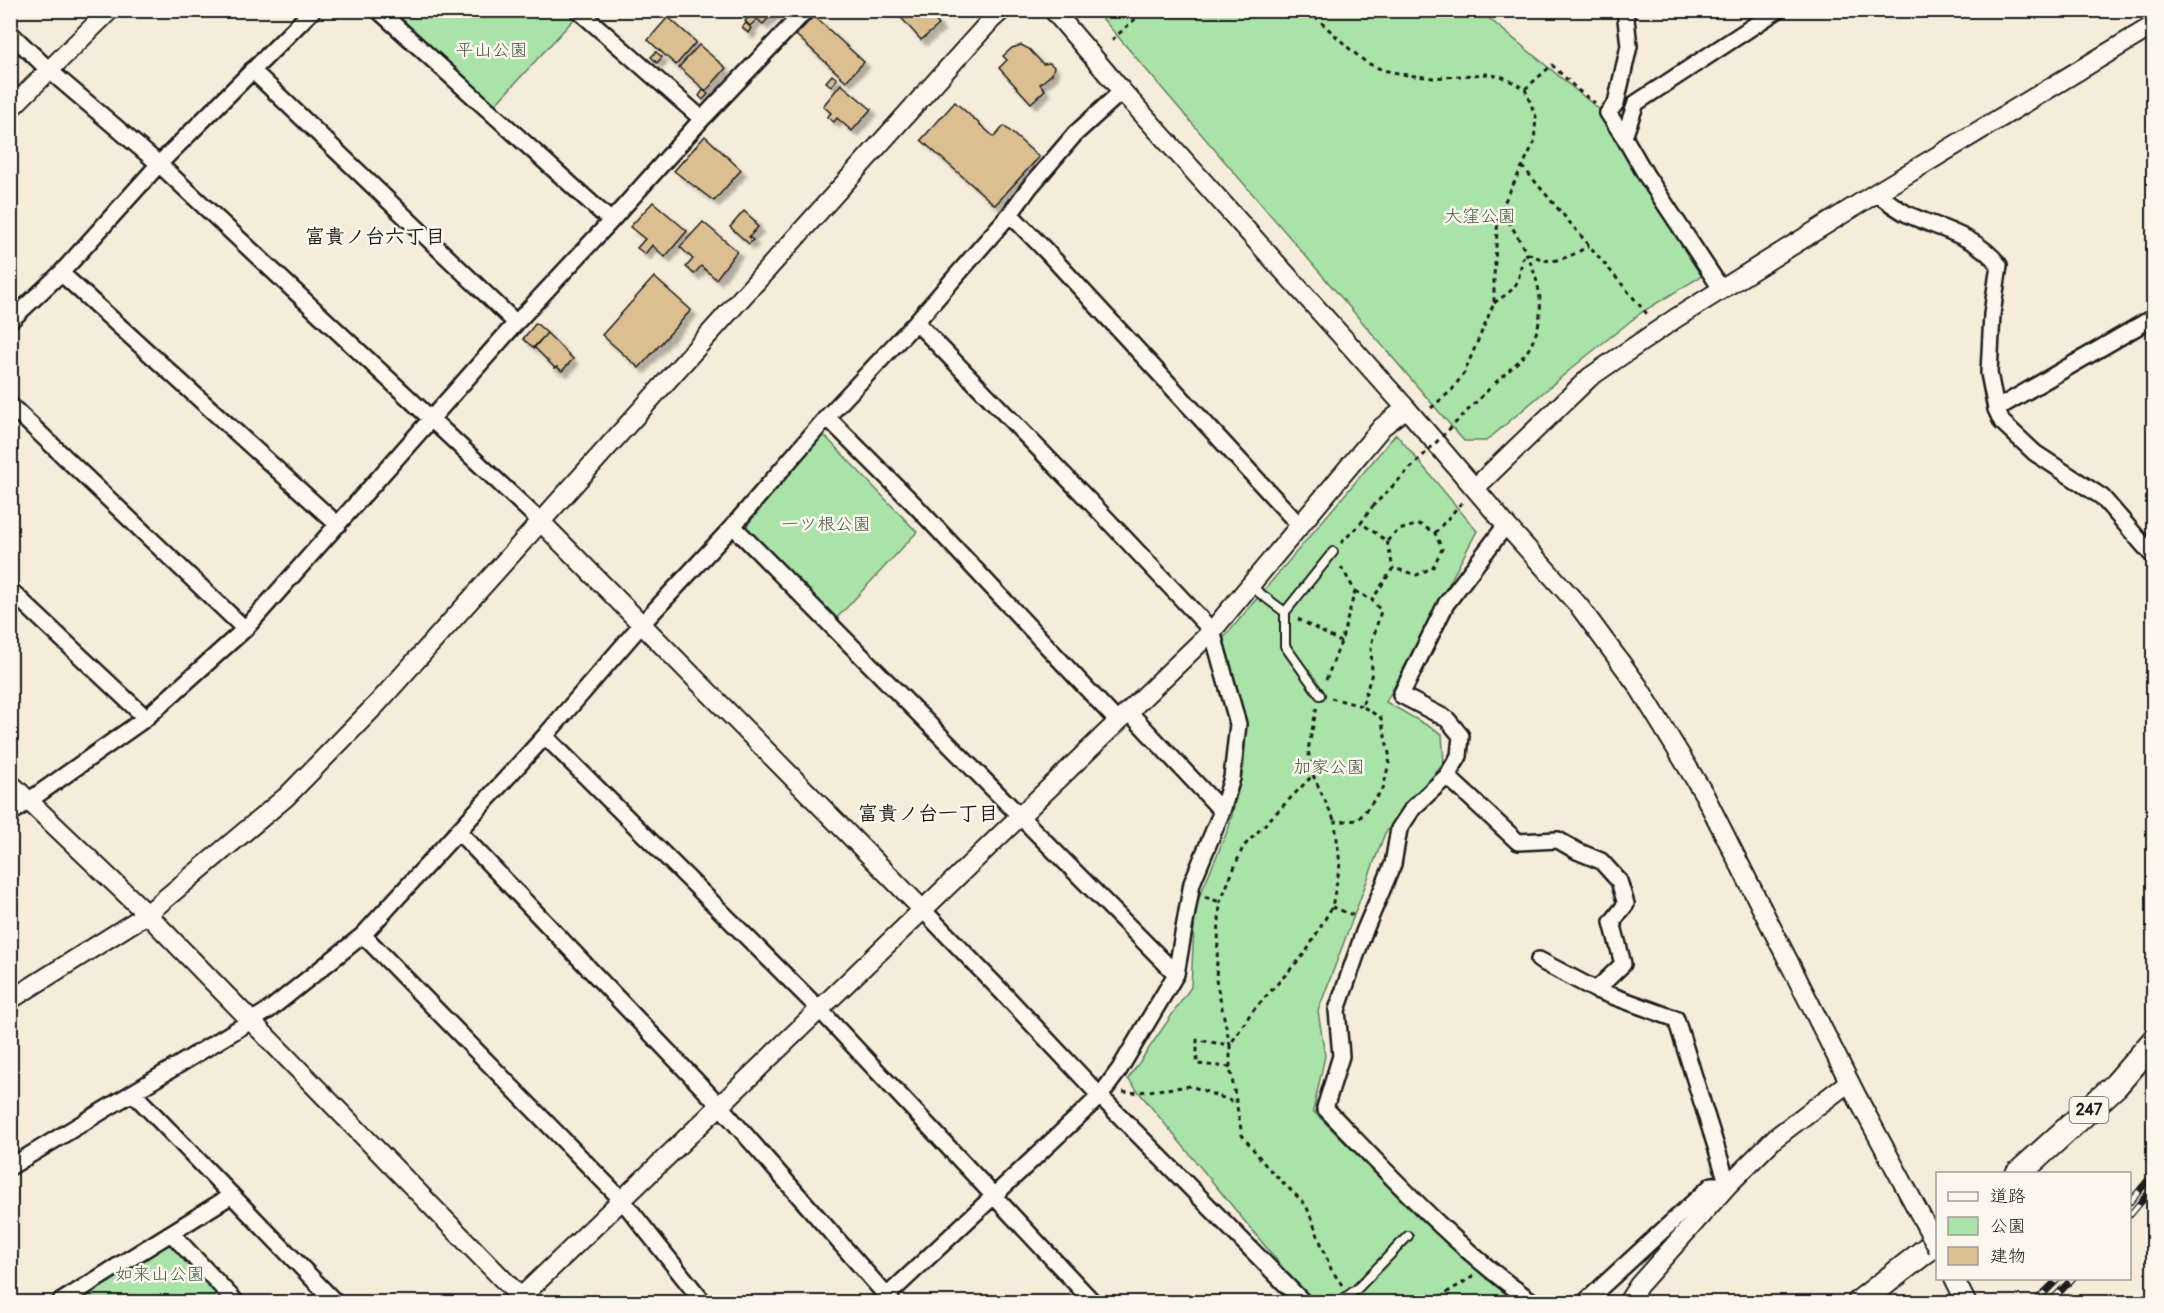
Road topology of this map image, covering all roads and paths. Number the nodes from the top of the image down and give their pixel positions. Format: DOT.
graph roads {
  1 [pos="110,10"];
  2 [pos="313,10"];
  3 [pos="378,10"];
  4 [pos="578,10"];
  5 [pos="806,10"];
  6 [pos="1053,10"];
  7 [pos="1145,10"];
  8 [pos="1625,10"];
  9 [pos="1778,10"];
  10 [pos="1310,11"];
  11 [pos="997,13"];
  12 [pos="2154,25"];
  13 [pos="10,33"];
  14 [pos="1112,40"];
  15 [pos="252,69"];
  16 [pos="50,71"];
  17 [pos="1525,89"];
  18 [pos="1122,91"];
  19 [pos="10,109"];
  20 [pos="1609,111"];
  21 [pos="702,119"];
  22 [pos="1624,137"];
  23 [pos="159,164"];
  24 [pos="1522,166"];
  25 [pos="1876,193"];
  26 [pos="1500,209"];
  27 [pos="1010,214"];
  28 [pos="611,221"];
  29 [pos="1589,245"];
  30 [pos="1527,254"];
  31 [pos="61,273"];
  32 [pos="1722,290"];
  33 [pos="1494,303"];
  34 [pos="1647,314"];
  35 [pos="2154,317"];
  36 [pos="10,321"];
  37 [pos="916,322"];
  38 [pos="516,323"];
  39 [pos="10,405"];
  40 [pos="1406,408"];
  41 [pos="1431,408"];
  42 [pos="1996,410"];
  43 [pos="827,417"];
  44 [pos="431,420"];
  45 [pos="1475,488"];
  46 [pos="540,521"];
  47 [pos="1361,523"];
  48 [pos="338,525"];
  49 [pos="1506,525"];
  50 [pos="733,526"];
  51 [pos="1300,526"];
  52 [pos="1435,532"];
  53 [pos="1387,541"];
  54 [pos="1333,552"];
  55 [pos="2154,557"];
  56 [pos="1393,568"];
  57 [pos="1250,586"];
  58 [pos="10,590"];
  59 [pos="1354,591"];
  60 [pos="1372,600"];
  61 [pos="1286,612"];
  62 [pos="641,625"];
  63 [pos="245,629"];
  64 [pos="1212,631"];
  65 [pos="1341,642"];
  66 [pos="1320,695"];
  67 [pos="1362,706"];
  68 [pos="1123,716"];
  69 [pos="146,718"];
  70 [pos="545,736"];
  71 [pos="1313,775"];
  72 [pos="1447,776"];
  73 [pos="10,783"];
  74 [pos="30,802"];
  75 [pos="1222,811"];
  76 [pos="10,814"];
  77 [pos="1020,815"];
  78 [pos="1335,822"];
  79 [pos="458,831"];
  80 [pos="1332,907"];
  81 [pos="923,910"];
  82 [pos="147,914"];
  83 [pos="1368,922"];
  84 [pos="363,935"];
  85 [pos="1539,960"];
  86 [pos="1176,974"];
  87 [pos="1596,990"];
  88 [pos="10,1000"];
  89 [pos="820,1010"];
  90 [pos="251,1021"];
  91 [pos="2154,1041"];
  92 [pos="1230,1045"];
  93 [pos="1230,1067"];
  94 [pos="1849,1082"];
  95 [pos="133,1093"];
  96 [pos="1103,1093"];
  97 [pos="1234,1102"];
  98 [pos="719,1105"];
  99 [pos="10,1167"];
  100 [pos="2019,1172"];
  101 [pos="1728,1185"];
  102 [pos="232,1196"];
  103 [pos="995,1196"];
  104 [pos="622,1200"];
  105 [pos="171,1233"];
  106 [pos="1408,1236"];
  107 [pos="1936,1243"];
  108 [pos="1936,1244"];
  109 [pos="1489,1268"];
  110 [pos="1955,1280"];
  111 [pos="1349,1295"];
  112 [pos="890,1299"];
  113 [pos="521,1301"];
  114 [pos="60,1302"];
  115 [pos="236,1302"];
  116 [pos="335,1302"];
  117 [pos="703,1302"];
  118 [pos="1093,1302"];
  119 [pos="1303,1302"];
  120 [pos="1339,1302"];
  121 [pos="1431,1302"];
  122 [pos="1533,1302"];
  123 [pos="1585,1302"];
  124 [pos="1628,1302"];
  125 [pos="1860,1302"];
  126 [pos="1966,1302"];
  1 -- 16 [label="street"];
  2 -- 15 [label="street"];
  3 -- 28 [label="street"];
  4 -- 21 [label="street"];
  5 -- 21 [label="street"];
  6 -- 18 [label="street"];
  7 -- 14 [label="path"];
  8 -- 20 [label="street"];
  9 -- 22 [label="street"];
  10 -- 17 [label="path"];
  11 -- 46 [label="street"];
  12 -- 25 [label="street"];
  13 -- 16 [label="street"];
  15 -- 23 [label="street"];
  15 -- 38 [label="street"];
  16 -- 19 [label="street"];
  16 -- 23 [label="street"];
  17 -- 20 [label="path"];
  17 -- 24 [label="path"];
  18 -- 27 [label="street"];
  18 -- 40 [label="street"];
  20 -- 22 [label="street"];
  21 -- 28 [label="street"];
  22 -- 32 [label="street"];
  23 -- 31 [label="street"];
  23 -- 44 [label="street"];
  24 -- 26 [label="path"];
  24 -- 29 [label="path"];
  25 -- 32 [label="street"];
  25 -- 42 [label="street"];
  26 -- 30 [label="path"];
  26 -- 33 [label="path"];
  27 -- 37 [label="street"];
  27 -- 51 [label="street"];
  28 -- 38 [label="street"];
  29 -- 30 [label="path"];
  29 -- 34 [label="path"];
  30 -- 33 [label="path"];
  30 -- 47 [label="path, bridge"];
  31 -- 36 [label="street"];
  31 -- 48 [label="street"];
  32 -- 45 [label="street"];
  33 -- 41 [label="path"];
  35 -- 42 [label="street"];
  37 -- 43 [label="street"];
  37 -- 64 [label="street"];
  38 -- 44 [label="street"];
  39 -- 63 [label="street"];
  40 -- 45 [label="street"];
  40 -- 51 [label="street"];
  42 -- 55 [label="street"];
  43 -- 50 [label="street"];
  43 -- 68 [label="street"];
  44 -- 46 [label="street"];
  44 -- 48 [label="street"];
  45 -- 49 [label="street"];
  45 -- 52 [label="path"];
  46 -- 62 [label="street"];
  46 -- 82 [label="street"];
  47 -- 53 [label="path"];
  47 -- 54 [label="path"];
  48 -- 63 [label="street"];
  49 -- 72 [label="street"];
  49 -- 94 [label="street"];
  50 -- 62 [label="street"];
  50 -- 77 [label="street"];
  51 -- 57 [label="street"];
  52 -- 53 [label="path"];
  52 -- 56 [label="path"];
  53 -- 56 [label="path"];
  54 -- 59 [label="path"];
  54 -- 61 [label="lane"];
  56 -- 60 [label="path"];
  57 -- 61 [label="lane"];
  57 -- 64 [label="street"];
  58 -- 69 [label="street"];
  59 -- 60 [label="path"];
  59 -- 65 [label="path"];
  60 -- 67 [label="path"];
  61 -- 65 [label="path"];
  61 -- 66 [label="lane"];
  62 -- 70 [label="street"];
  62 -- 81 [label="street"];
  63 -- 69 [label="street"];
  64 -- 68 [label="street"];
  64 -- 75 [label="street"];
  65 -- 66 [label="path"];
  66 -- 67 [label="path"];
  66 -- 71 [label="path"];
  67 -- 78 [label="path"];
  68 -- 75 [label="street"];
  68 -- 77 [label="street"];
  69 -- 74 [label="street"];
  70 -- 79 [label="street"];
  70 -- 89 [label="street"];
  71 -- 78 [label="path"];
  71 -- 92 [label="path"];
  72 -- 83 [label="street"];
  72 -- 87 [label="street"];
  73 -- 74 [label="street"];
  74 -- 76 [label="street"];
  74 -- 82 [label="street"];
  75 -- 86 [label="street"];
  77 -- 81 [label="street"];
  77 -- 86 [label="street"];
  78 -- 80 [label="path"];
  79 -- 84 [label="street"];
  79 -- 98 [label="street"];
  80 -- 83 [label="path"];
  80 -- 92 [label="path"];
  81 -- 89 [label="street"];
  81 -- 96 [label="street"];
  82 -- 88 [label="street"];
  82 -- 90 [label="street"];
  83 -- 109 [label="street"];
  84 -- 90 [label="street"];
  84 -- 104 [label="street"];
  85 -- 87 [label="street"];
  86 -- 96 [label="street"];
  87 -- 101 [label="street"];
  89 -- 98 [label="street"];
  89 -- 103 [label="street"];
  90 -- 95 [label="street"];
  90 -- 113 [label="street"];
  91 -- 100 [label="highway, 247"];
  92 -- 93 [label="path"];
  92 -- 93 [label="path"];
  93 -- 97 [label="path"];
  94 -- 101 [label="street"];
  94 -- 108 [label="street, bridge"];
  95 -- 99 [label="street"];
  95 -- 102 [label="street"];
  96 -- 97 [label="path"];
  96 -- 103 [label="street"];
  96 -- 119 [label="street"];
  97 -- 111 [label="path"];
  98 -- 104 [label="street"];
  98 -- 112 [label="street"];
  101 -- 123 [label="street"];
  101 -- 124 [label="street"];
  102 -- 105 [label="street"];
  102 -- 116 [label="street"];
  103 -- 112 [label="street"];
  103 -- 118 [label="street"];
  104 -- 113 [label="street"];
  104 -- 117 [label="street"];
  105 -- 114 [label="street"];
  105 -- 115 [label="street"];
  106 -- 111 [label="lane"];
  107 -- 125 [label="highway"];
  109 -- 121 [label="path"];
  109 -- 122 [label="street"];
  110 -- 126 [label="street"];
  111 -- 120 [label="lane"];
}
